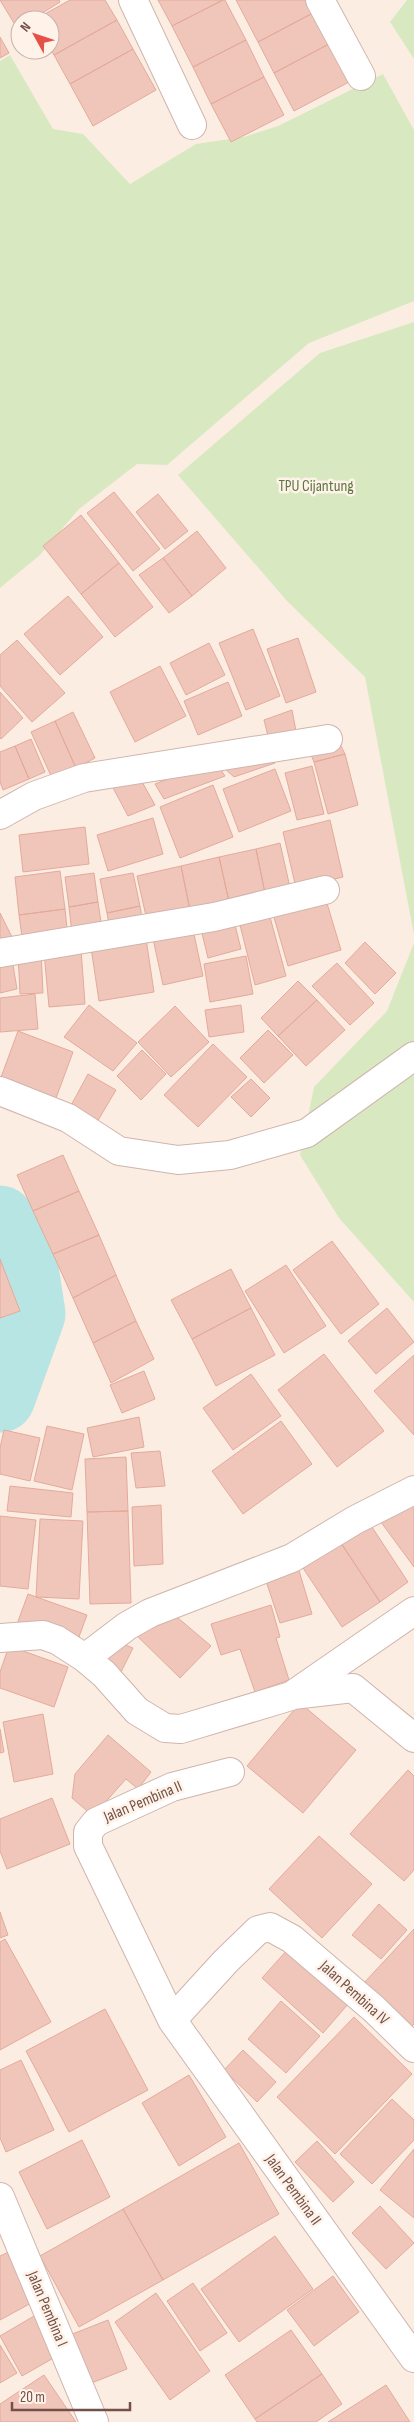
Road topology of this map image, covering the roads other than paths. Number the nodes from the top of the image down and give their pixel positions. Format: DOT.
graph roads {
  1 [pos="132,0"];
  2 [pos="320,0"];
  3 [pos="361,76"];
  4 [pos="192,125"];
  5 [pos="328,738"];
  6 [pos="0,815"];
  7 [pos="325,890"];
  8 [pos="0,953"];
  9 [pos="414,1056"];
  10 [pos="0,1091"];
  11 [pos="414,1490"];
  12 [pos="414,1611"];
  13 [pos="0,1638"];
  14 [pos="86,1658"];
  15 [pos="291,1696"];
  16 [pos="414,1738"];
  17 [pos="230,1772"];
  18 [pos="172,2020"];
  19 [pos="414,2048"];
  20 [pos="0,2197"];
  21 [pos="414,2358"];
  22 [pos="94,2422"];
  1 -- 4 [label="street"];
  2 -- 3 [label="street"];
  5 -- 6 [label="street"];
  7 -- 8 [label="street"];
  9 -- 10 [label="street"];
  11 -- 14 [label="street"];
  12 -- 15 [label="street"];
  13 -- 14 [label="street"];
  14 -- 15 [label="street"];
  15 -- 16 [label="street"];
  17 -- 18 [label="street, Jalan Pembina II"];
  18 -- 19 [label="street, Jalan Pembina IV"];
  18 -- 21 [label="street, Jalan Pembina II"];
  20 -- 22 [label="street, Jalan Pembina I"];
}
